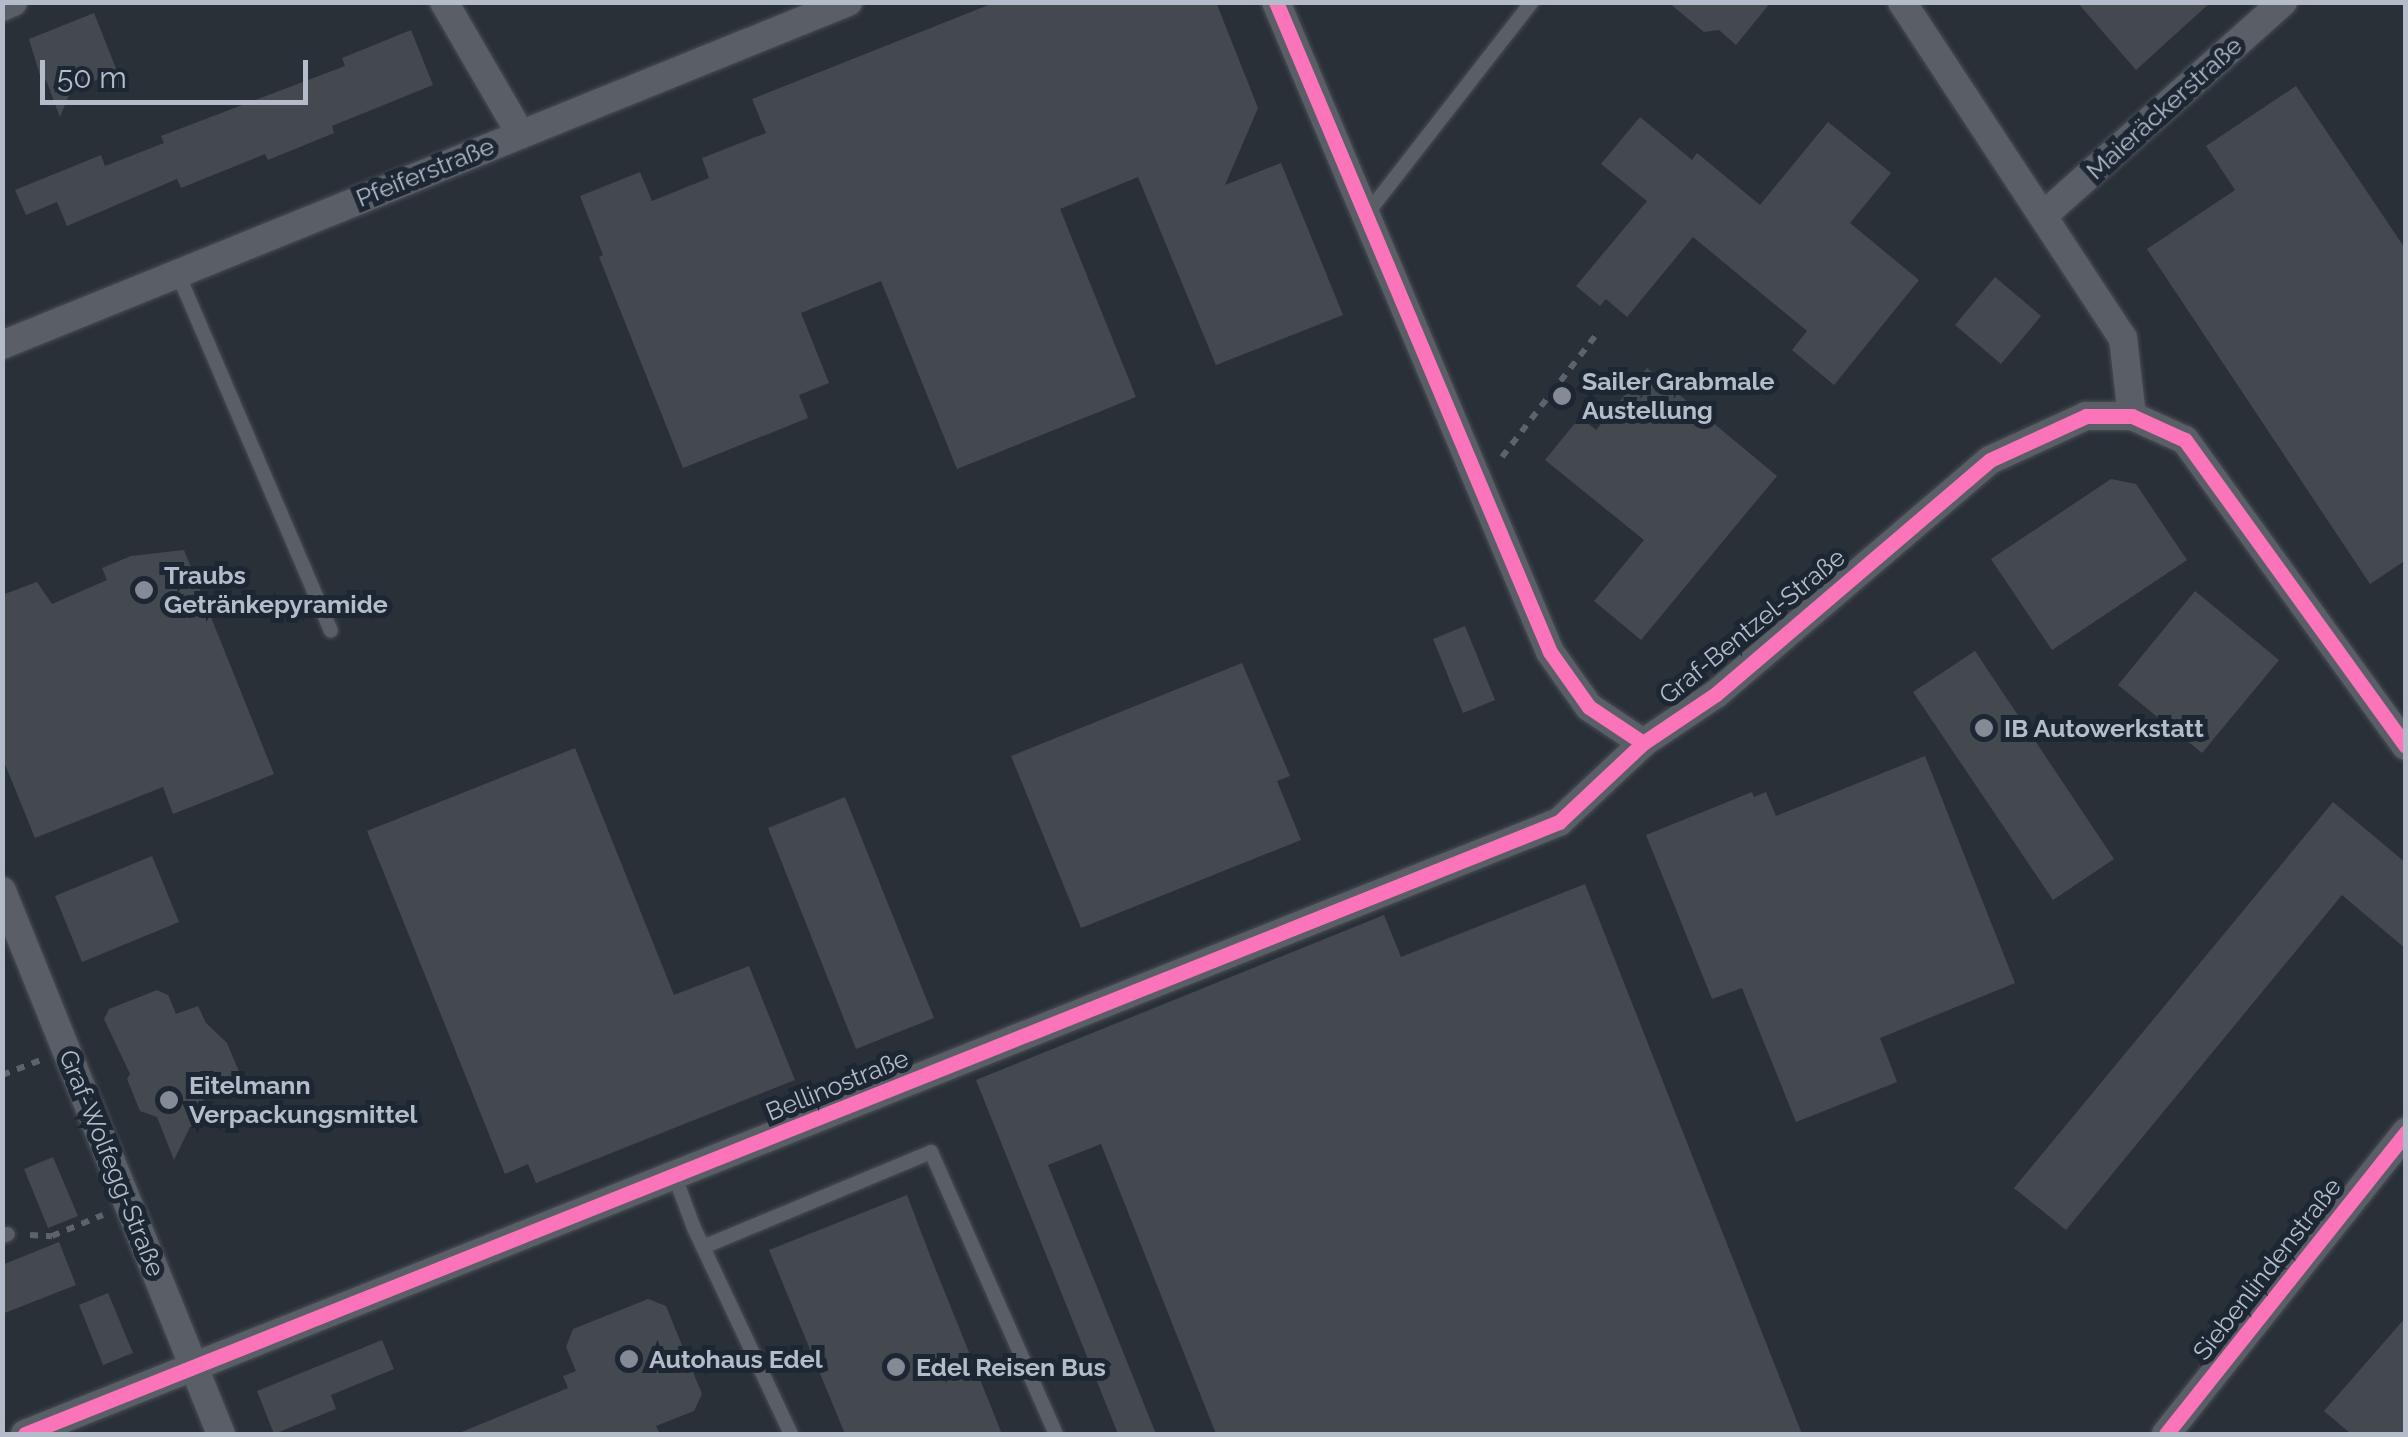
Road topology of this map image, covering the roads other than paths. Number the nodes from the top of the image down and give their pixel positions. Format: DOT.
graph roads {
  1 [pos="13,2"];
  2 [pos="444,2"];
  3 [pos="848,2"];
  4 [pos="1276,2"];
  5 [pos="1532,2"];
  6 [pos="1902,2"];
  7 [pos="2282,2"];
  8 [pos="2,6"];
  9 [pos="520,132"];
  10 [pos="2045,214"];
  11 [pos="1366,216"];
  12 [pos="178,274"];
  13 [pos="2,346"];
  14 [pos="2132,416"];
  15 [pos="331,631"];
  16 [pos="1643,744"];
  17 [pos="2406,746"];
  18 [pos="2,892"];
  19 [pos="2406,1132"];
  20 [pos="675,1176"];
  21 [pos="703,1247"];
  22 [pos="196,1368"];
  23 [pos="26,1434"];
  24 [pos="222,1434"];
  25 [pos="791,1434"];
  26 [pos="1056,1434"];
  27 [pos="2166,1434"];
  1 -- 8 [label="street"];
  2 -- 9 [label="street"];
  3 -- 9 [label="street, Pfeiferstraße"];
  4 -- 11 [label="street"];
  5 -- 11 [label="lane"];
  6 -- 10 [label="street"];
  7 -- 10 [label="street, Maieräckerstraße"];
  9 -- 12 [label="street, Pfeiferstraße"];
  10 -- 14 [label="street"];
  11 -- 16 [label="street"];
  12 -- 13 [label="street, Pfeiferstraße"];
  12 -- 15 [label="lane"];
  14 -- 16 [label="street, Graf-Bentzel-Straße"];
  14 -- 17 [label="street, Graf-Bentzel-Straße"];
  16 -- 20 [label="street, Bellinostraße"];
  18 -- 22 [label="street, Graf-Wolfegg-Straße"];
  19 -- 27 [label="street, Siebenlindenstraße"];
  20 -- 21 [label="lane"];
  20 -- 22 [label="street, Bellinostraße"];
  21 -- 25 [label="lane"];
  21 -- 26 [label="lane"];
  22 -- 23 [label="street, Bellinostraße"];
  22 -- 24 [label="street, Graf-Wolfegg-Straße"];
}
